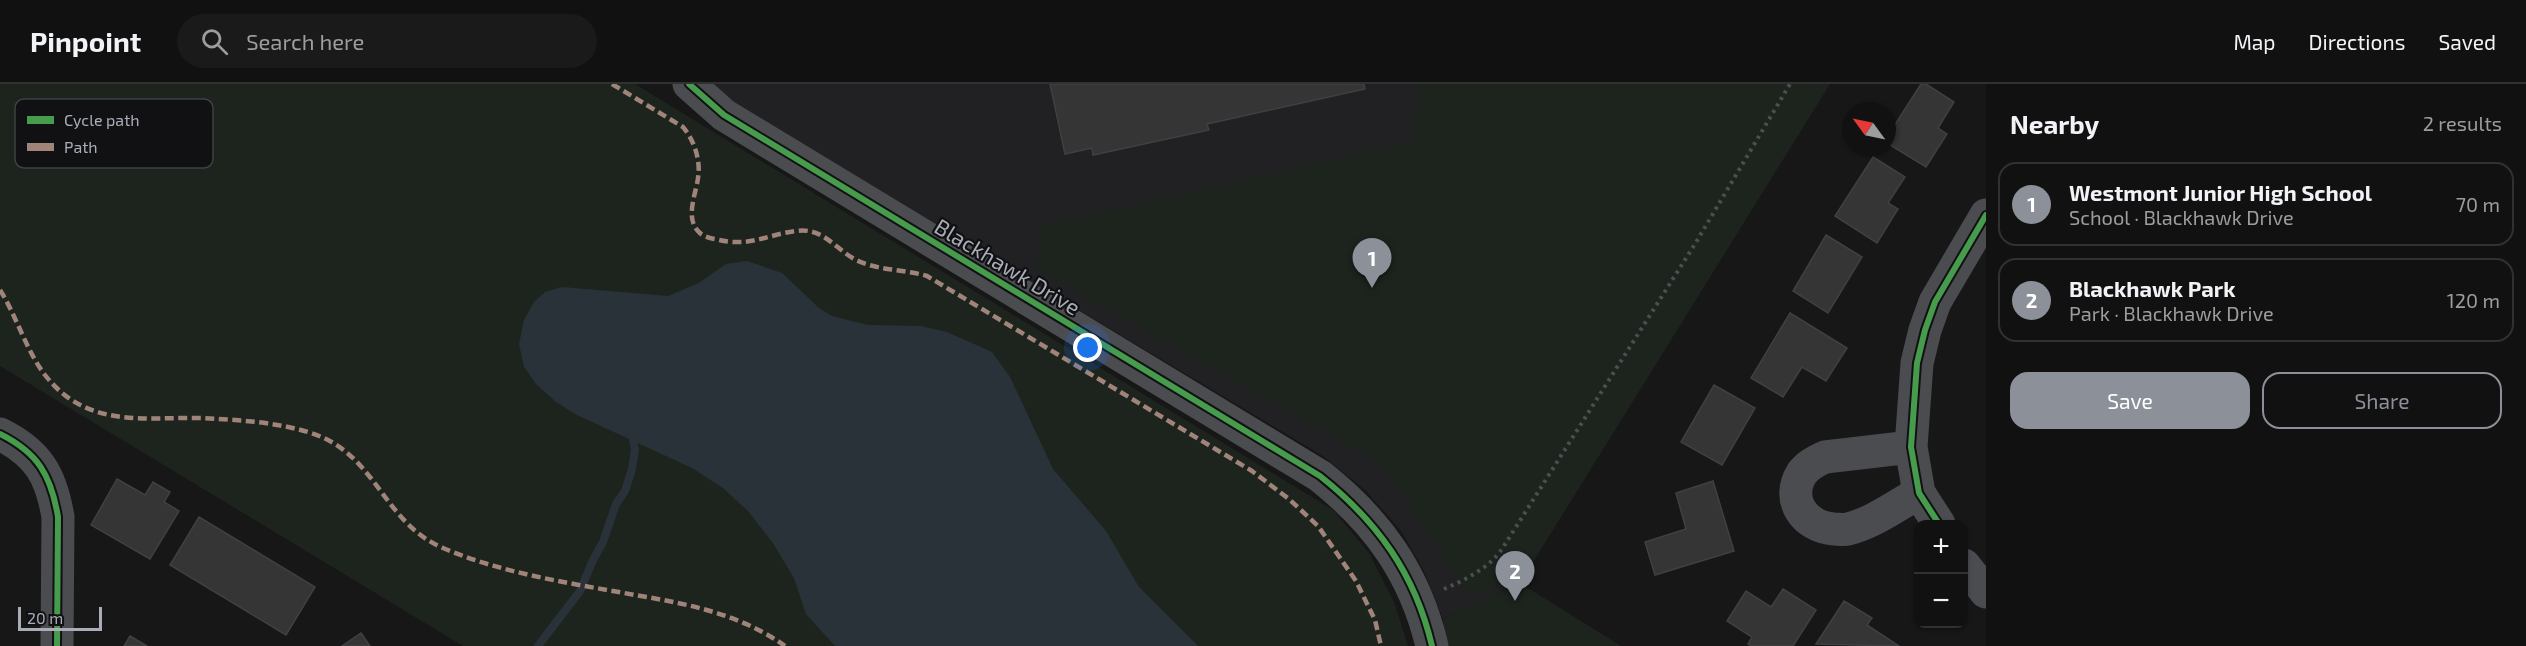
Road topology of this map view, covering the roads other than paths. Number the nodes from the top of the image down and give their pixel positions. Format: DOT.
graph roads {
  1 [pos="689,84"];
  2 [pos="1986,215"];
  3 [pos="0,434"];
  4 [pos="1911,447"];
  5 [pos="1919,493"];
  6 [pos="1936,520"];
  7 [pos="1968,570"];
  8 [pos="1986,592"];
  9 [pos="57,646"];
  10 [pos="1432,646"];
  1 -- 10 [label="street, Blackhawk Drive"];
  2 -- 4 [label="street"];
  3 -- 9 [label="street"];
  4 -- 5 [label="street"];
  4 -- 5 [label="street"];
  5 -- 6 [label="street"];
  7 -- 8 [label="street"];
}
